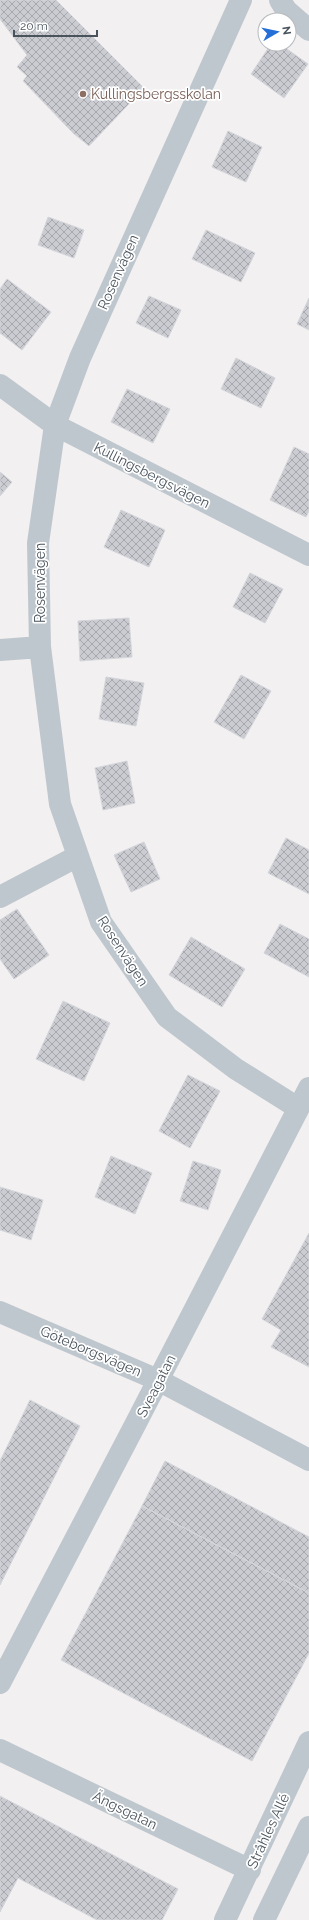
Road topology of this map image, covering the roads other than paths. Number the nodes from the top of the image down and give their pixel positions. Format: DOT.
graph roads {
  1 [pos="241,0"];
  2 [pos="280,0"];
  3 [pos="309,30"];
  4 [pos="0,385"];
  5 [pos="55,425"];
  6 [pos="309,555"];
  7 [pos="40,647"];
  8 [pos="0,650"];
  9 [pos="78,856"];
  10 [pos="0,897"];
  11 [pos="309,1088"];
  12 [pos="298,1108"];
  13 [pos="0,1312"];
  14 [pos="158,1380"];
  15 [pos="309,1460"];
  16 [pos="0,1683"];
  17 [pos="309,1742"];
  18 [pos="0,1750"];
  19 [pos="309,1827"];
  20 [pos="250,1870"];
  21 [pos="225,1920"];
  22 [pos="264,1920"];
  1 -- 5 [label="street, Rosenvägen"];
  2 -- 3 [label="street"];
  4 -- 5 [label="street, Kullingsbergsvägen"];
  5 -- 6 [label="street, Kullingsbergsvägen"];
  5 -- 7 [label="street, Rosenvägen"];
  7 -- 8 [label="street"];
  7 -- 9 [label="street, Rosenvägen"];
  9 -- 10 [label="street"];
  9 -- 12 [label="street, Rosenvägen"];
  11 -- 12 [label="street, Sveagatan"];
  12 -- 14 [label="street, Sveagatan"];
  13 -- 14 [label="street, Göteborgsvägen"];
  14 -- 15 [label="street, Göteborgsvägen"];
  14 -- 16 [label="street, Sveagatan"];
  17 -- 20 [label="street, Stråhles Allé"];
  18 -- 20 [label="street, Ängsgatan"];
  19 -- 22 [label="street"];
  20 -- 21 [label="street, Stråhles Allé"];
}
